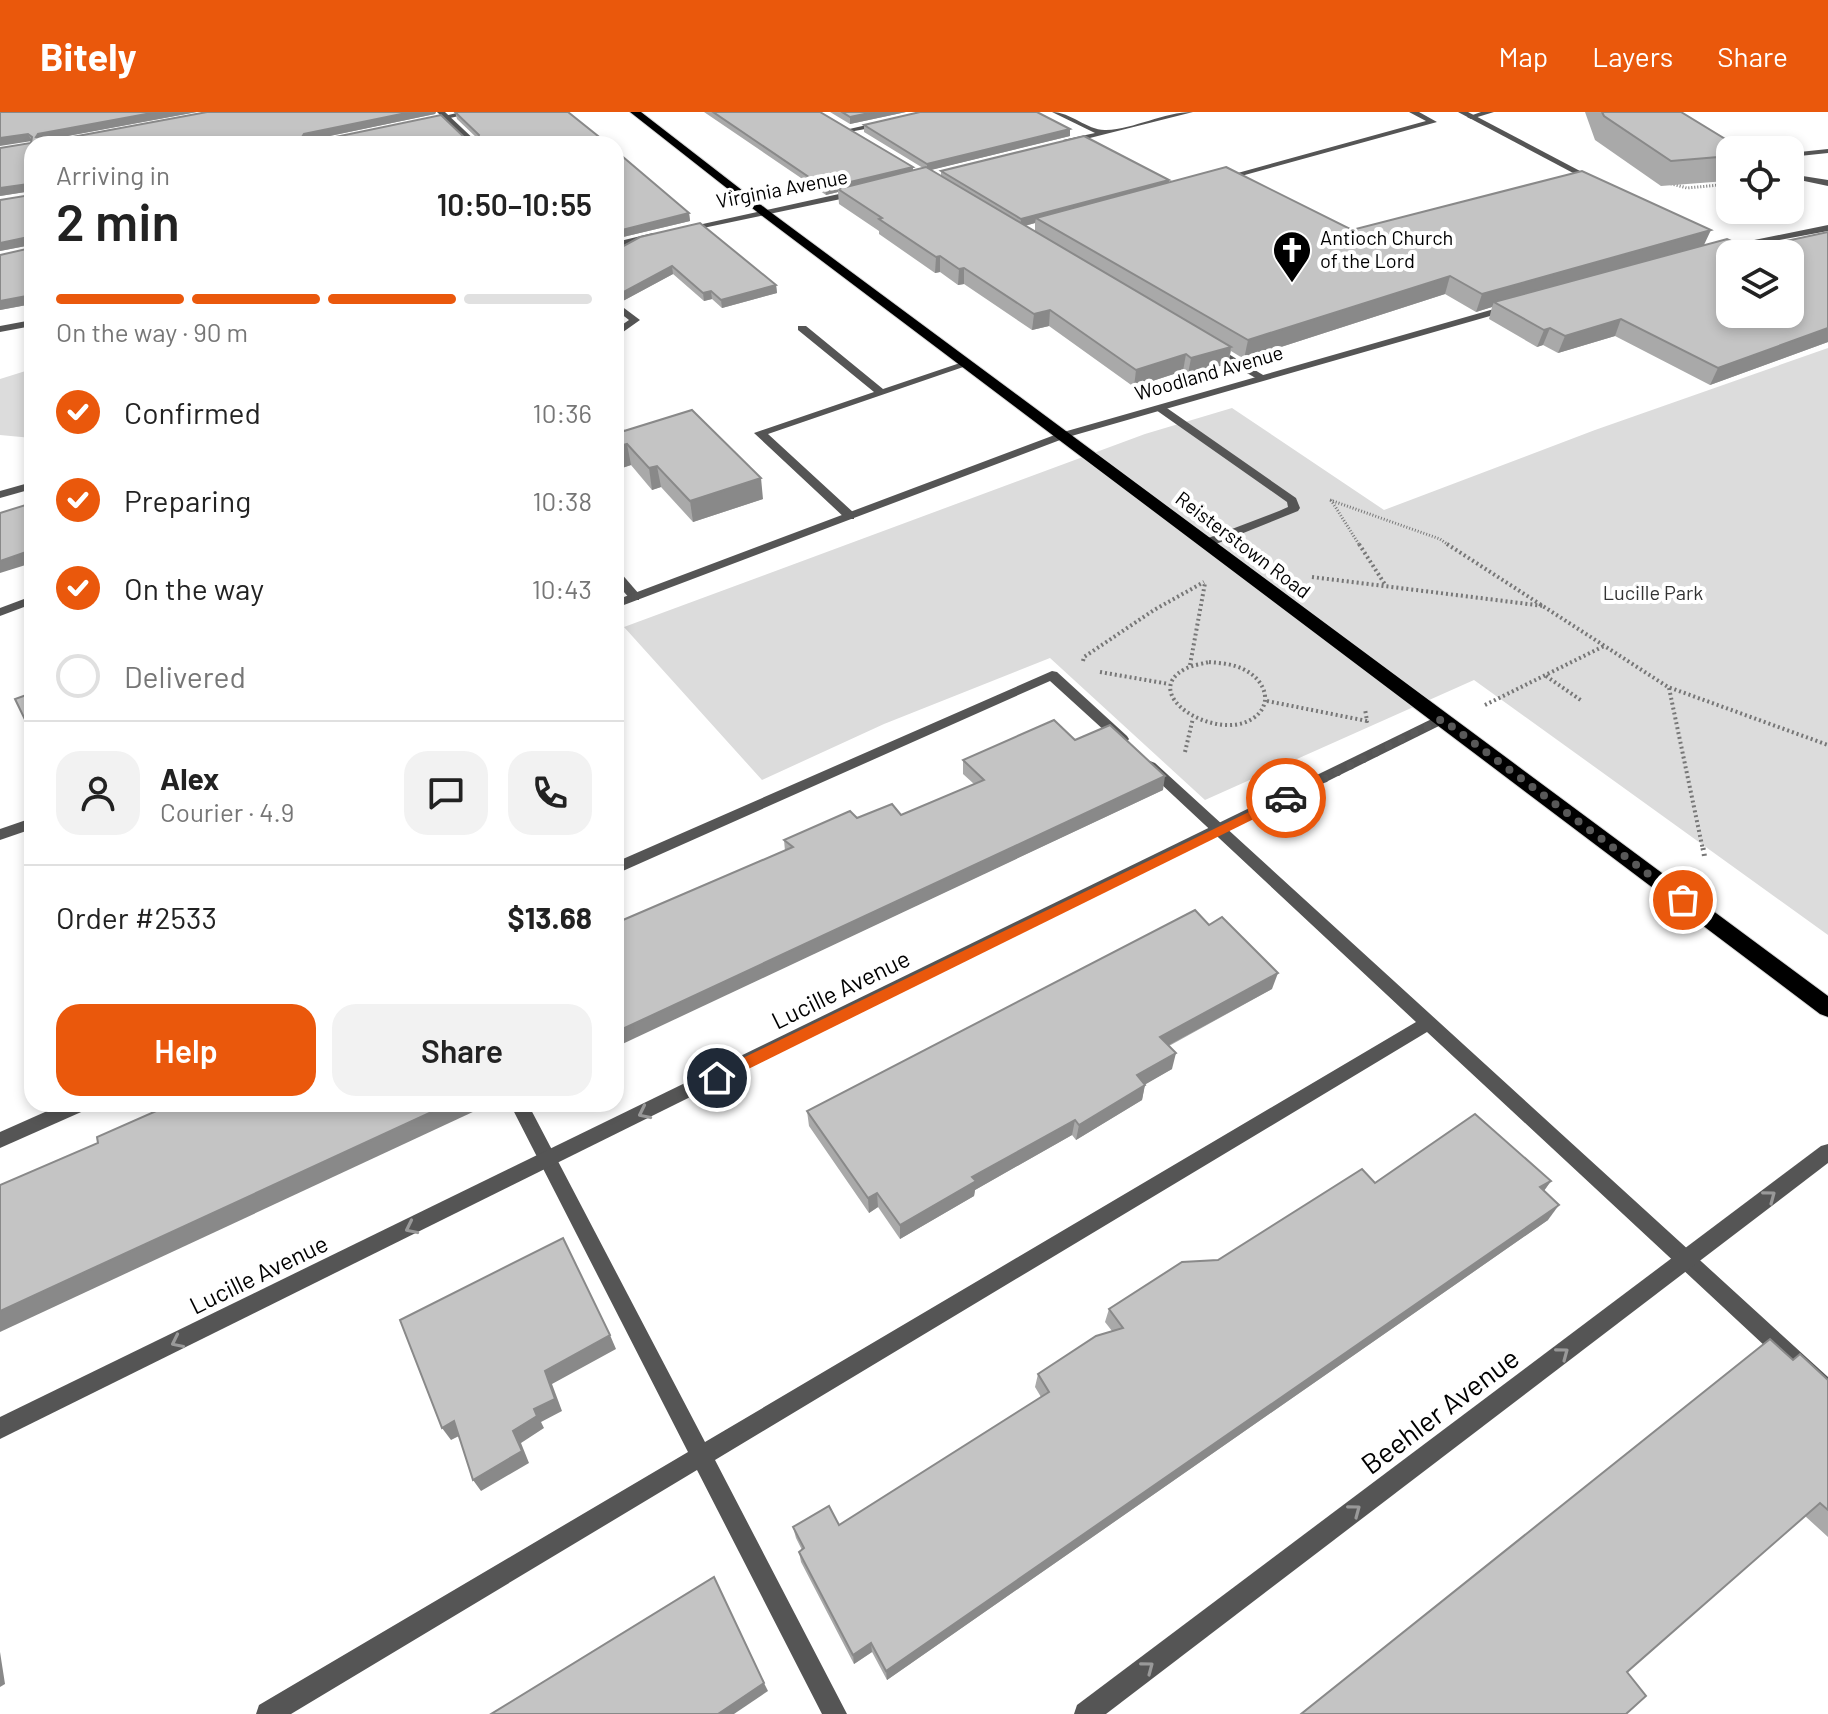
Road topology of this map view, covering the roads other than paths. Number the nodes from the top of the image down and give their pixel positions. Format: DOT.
graph roads {
  1 [pos="473,112"];
  2 [pos="635,112"];
  3 [pos="1056,112"];
  4 [pos="1189,112"];
  5 [pos="1413,112"];
  6 [pos="1490,112"];
  7 [pos="1466,114"];
  8 [pos="444,115"];
  9 [pos="890,121"];
  10 [pos="417,123"];
  11 [pos="839,124"];
  12 [pos="849,130"];
  13 [pos="1102,133"];
  14 [pos="466,136"];
  15 [pos="861,138"];
  16 [pos="1057,144"];
  17 [pos="1828,151"];
  18 [pos="1804,154"];
  19 [pos="1804,179"];
  20 [pos="1828,183"];
  21 [pos="1203,184"];
  22 [pos="1609,187"];
  23 [pos="860,192"];
  24 [pos="765,213"];
  25 [pos="1828,228"];
  26 [pos="674,231"];
  27 [pos="660,235"];
  28 [pos="1763,240"];
  29 [pos="624,243"];
  30 [pos="1716,250"];
  31 [pos="1702,253"];
  32 [pos="1524,303"];
  33 [pos="624,311"];
  34 [pos="24,324"];
  35 [pos="624,328"];
  36 [pos="802,328"];
  37 [pos="0,329"];
  38 [pos="1209,346"];
  39 [pos="967,364"];
  40 [pos="1263,378"];
  41 [pos="882,393"];
  42 [pos="1160,408"];
  43 [pos="1064,435"];
  44 [pos="24,488"];
  45 [pos="0,495"];
  46 [pos="850,516"];
  47 [pos="1207,543"];
  48 [pos="624,584"];
  49 [pos="635,597"];
  50 [pos="624,601"];
  51 [pos="24,603"];
  52 [pos="0,612"];
  53 [pos="1442,719"];
  54 [pos="24,826"];
  55 [pos="1221,830"];
  56 [pos="0,835"];
  57 [pos="624,864"];
  58 [pos="1828,1008"];
  59 [pos="1430,1022"];
  60 [pos="64,1112"];
  61 [pos="523,1112"];
  62 [pos="0,1140"];
  63 [pos="1828,1152"];
  64 [pos="549,1160"];
  65 [pos="1687,1259"];
  66 [pos="1828,1391"];
  67 [pos="0,1428"];
  68 [pos="698,1455"];
  69 [pos="268,1714"];
  70 [pos="835,1714"];
  71 [pos="1086,1714"];
  1 -- 8 [label="street"];
  2 -- 24 [label="main road, Reisterstown Road"];
  3 -- 13 [label="street"];
  4 -- 13 [label="street"];
  5 -- 21 [label="street"];
  6 -- 7 [label="street"];
  7 -- 22 [label="street"];
  8 -- 10 [label="street"];
  8 -- 14 [label="street"];
  9 -- 12 [label="street"];
  11 -- 12 [label="street"];
  12 -- 15 [label="street"];
  13 -- 16 [label="street"];
  17 -- 18 [label="street"];
  19 -- 20 [label="street"];
  23 -- 24 [label="street, Virginia Avenue"];
  24 -- 26 [label="street, Virginia Avenue"];
  24 -- 39 [label="main road, Reisterstown Road"];
  25 -- 28 [label="street"];
  27 -- 29 [label="street"];
  30 -- 31 [label="street"];
  32 -- 40 [label="street, Woodland Avenue"];
  33 -- 35 [label="street"];
  34 -- 37 [label="street"];
  36 -- 41 [label="street"];
  38 -- 40 [label="street"];
  39 -- 41 [label="street"];
  39 -- 43 [label="main road, Reisterstown Road"];
  40 -- 42 [label="street, Woodland Avenue"];
  41 -- 46 [label="street"];
  42 -- 43 [label="street, Woodland Avenue"];
  42 -- 47 [label="street"];
  43 -- 46 [label="street, Woodland Avenue"];
  43 -- 47 [label="main road, Reisterstown Road"];
  44 -- 45 [label="street"];
  46 -- 49 [label="street, Woodland Avenue"];
  47 -- 53 [label="main road, Reisterstown Road"];
  48 -- 49 [label="street"];
  49 -- 50 [label="street, Woodland Avenue"];
  51 -- 52 [label="street"];
  53 -- 55 [label="street, Lucille Avenue"];
  53 -- 58 [label="main road, Reisterstown Road"];
  54 -- 56 [label="street"];
  55 -- 57 [label="street"];
  55 -- 59 [label="street"];
  55 -- 64 [label="street, Lucille Avenue, one-way"];
  59 -- 65 [label="street"];
  59 -- 68 [label="street"];
  60 -- 62 [label="street"];
  61 -- 64 [label="street"];
  65 -- 63 [label="street, Beehler Avenue, one-way"];
  64 -- 67 [label="street, Lucille Avenue, one-way"];
  64 -- 68 [label="street"];
  65 -- 66 [label="street"];
  71 -- 65 [label="street, Beehler Avenue, one-way"];
  68 -- 69 [label="street"];
  68 -- 70 [label="street"];
}
